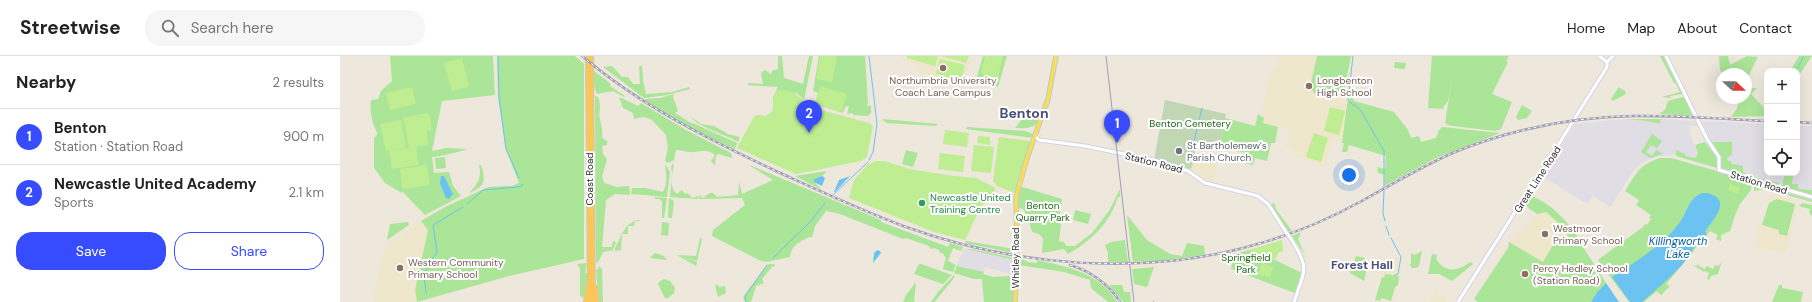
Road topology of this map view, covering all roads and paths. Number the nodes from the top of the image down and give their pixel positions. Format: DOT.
graph roads {
  1 [pos="590,56"];
  2 [pos="1056,56"];
  3 [pos="1599,56"];
  4 [pos="1613,56"];
  5 [pos="1666,56"];
  6 [pos="1607,62"];
  7 [pos="1035,136"];
  8 [pos="1812,197"];
  9 [pos="592,248"];
  10 [pos="589,264"];
  11 [pos="586,296"];
  12 [pos="581,299"];
  13 [pos="586,302"];
  14 [pos="591,302"];
  15 [pos="597,302"];
  16 [pos="1015,302"];
  17 [pos="1294,302"];
  18 [pos="1458,302"];
  1 -- 9 [label="highway, Coast Road"];
  1 -- 10 [label="highway, Coast Road"];
  2 -- 7 [label="main road, Whitley Road"];
  3 -- 6 [label="main road"];
  4 -- 6 [label="main road, Great Lime Road"];
  5 -- 8 [label="main road, Station Road"];
  6 -- 18 [label="main road, Great Lime Road"];
  7 -- 16 [label="main road, Whitley Road, bridge"];
  7 -- 17 [label="main road, Station Road, bridge"];
  9 -- 14 [label="highway, Coast Road"];
  9 -- 15 [label="highway"];
  10 -- 11 [label="highway"];
  10 -- 14 [label="highway, Coast Road"];
  11 -- 12 [label="highway"];
  11 -- 13 [label="highway"];
}
